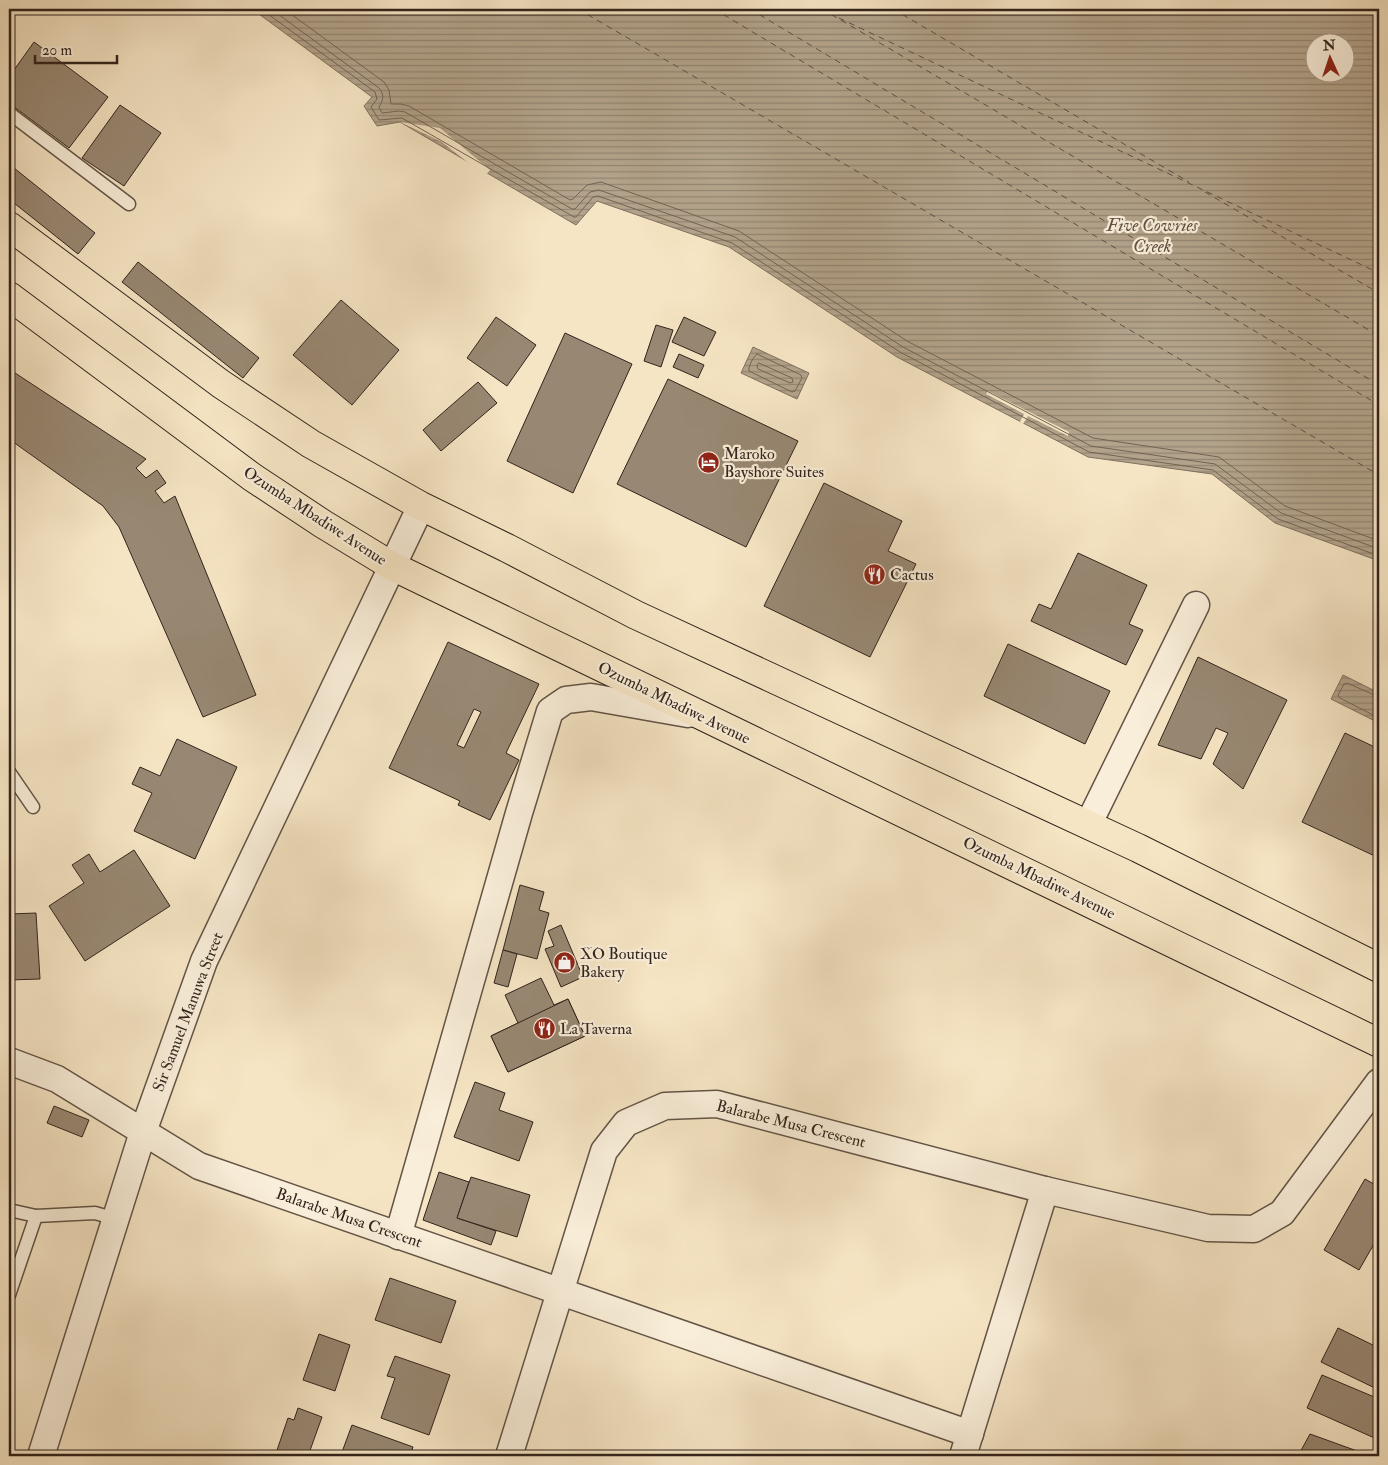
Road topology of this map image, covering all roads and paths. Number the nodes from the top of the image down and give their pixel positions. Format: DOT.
graph roads {
  1 [pos="9,113"];
  2 [pos="128,204"];
  3 [pos="9,226"];
  4 [pos="9,296"];
  5 [pos="421,506"];
  6 [pos="392,566"];
  7 [pos="1196,605"];
  8 [pos="701,716"];
  9 [pos="9,772"];
  10 [pos="33,806"];
  11 [pos="1088,825"];
  12 [pos="1379,968"];
  13 [pos="1379,1043"];
  14 [pos="9,1062"];
  15 [pos="1379,1082"];
  16 [pos="143,1132"];
  17 [pos="1045,1190"];
  18 [pos="9,1210"];
  19 [pos="36,1216"];
  20 [pos="116,1219"];
  21 [pos="398,1236"];
  22 [pos="560,1291"];
  23 [pos="9,1295"];
  24 [pos="967,1445"];
  25 [pos="41,1456"];
  26 [pos="509,1456"];
  1 -- 2 [label="lane"];
  3 -- 5 [label="highway"];
  4 -- 6 [label="highway, Ozumba Mbadiwe Avenue"];
  5 -- 6 [label="street, Sir Samuel Manuwa Street"];
  5 -- 11 [label="highway"];
  6 -- 8 [label="highway, Ozumba Mbadiwe Avenue"];
  6 -- 16 [label="street, Sir Samuel Manuwa Street"];
  7 -- 11 [label="street"];
  8 -- 13 [label="highway, Ozumba Mbadiwe Avenue"];
  8 -- 21 [label="street"];
  9 -- 10 [label="lane"];
  11 -- 12 [label="highway"];
  14 -- 16 [label="street, Balarabe Musa Crescent"];
  15 -- 17 [label="street, Balarabe Musa Crescent"];
  16 -- 20 [label="street, Sir Samuel Manuwa Street"];
  16 -- 21 [label="street, Balarabe Musa Crescent"];
  17 -- 22 [label="street, Balarabe Musa Crescent"];
  17 -- 24 [label="street, Balarabe Musa Crescent"];
  18 -- 19 [label="lane"];
  19 -- 20 [label="lane"];
  19 -- 23 [label="lane"];
  20 -- 25 [label="street, Sir Samuel Manuwa Street"];
  21 -- 22 [label="street, Balarabe Musa Crescent"];
  22 -- 24 [label="street, Balarabe Musa Crescent"];
  22 -- 26 [label="street, Balarabe Musa Crescent"];
}
